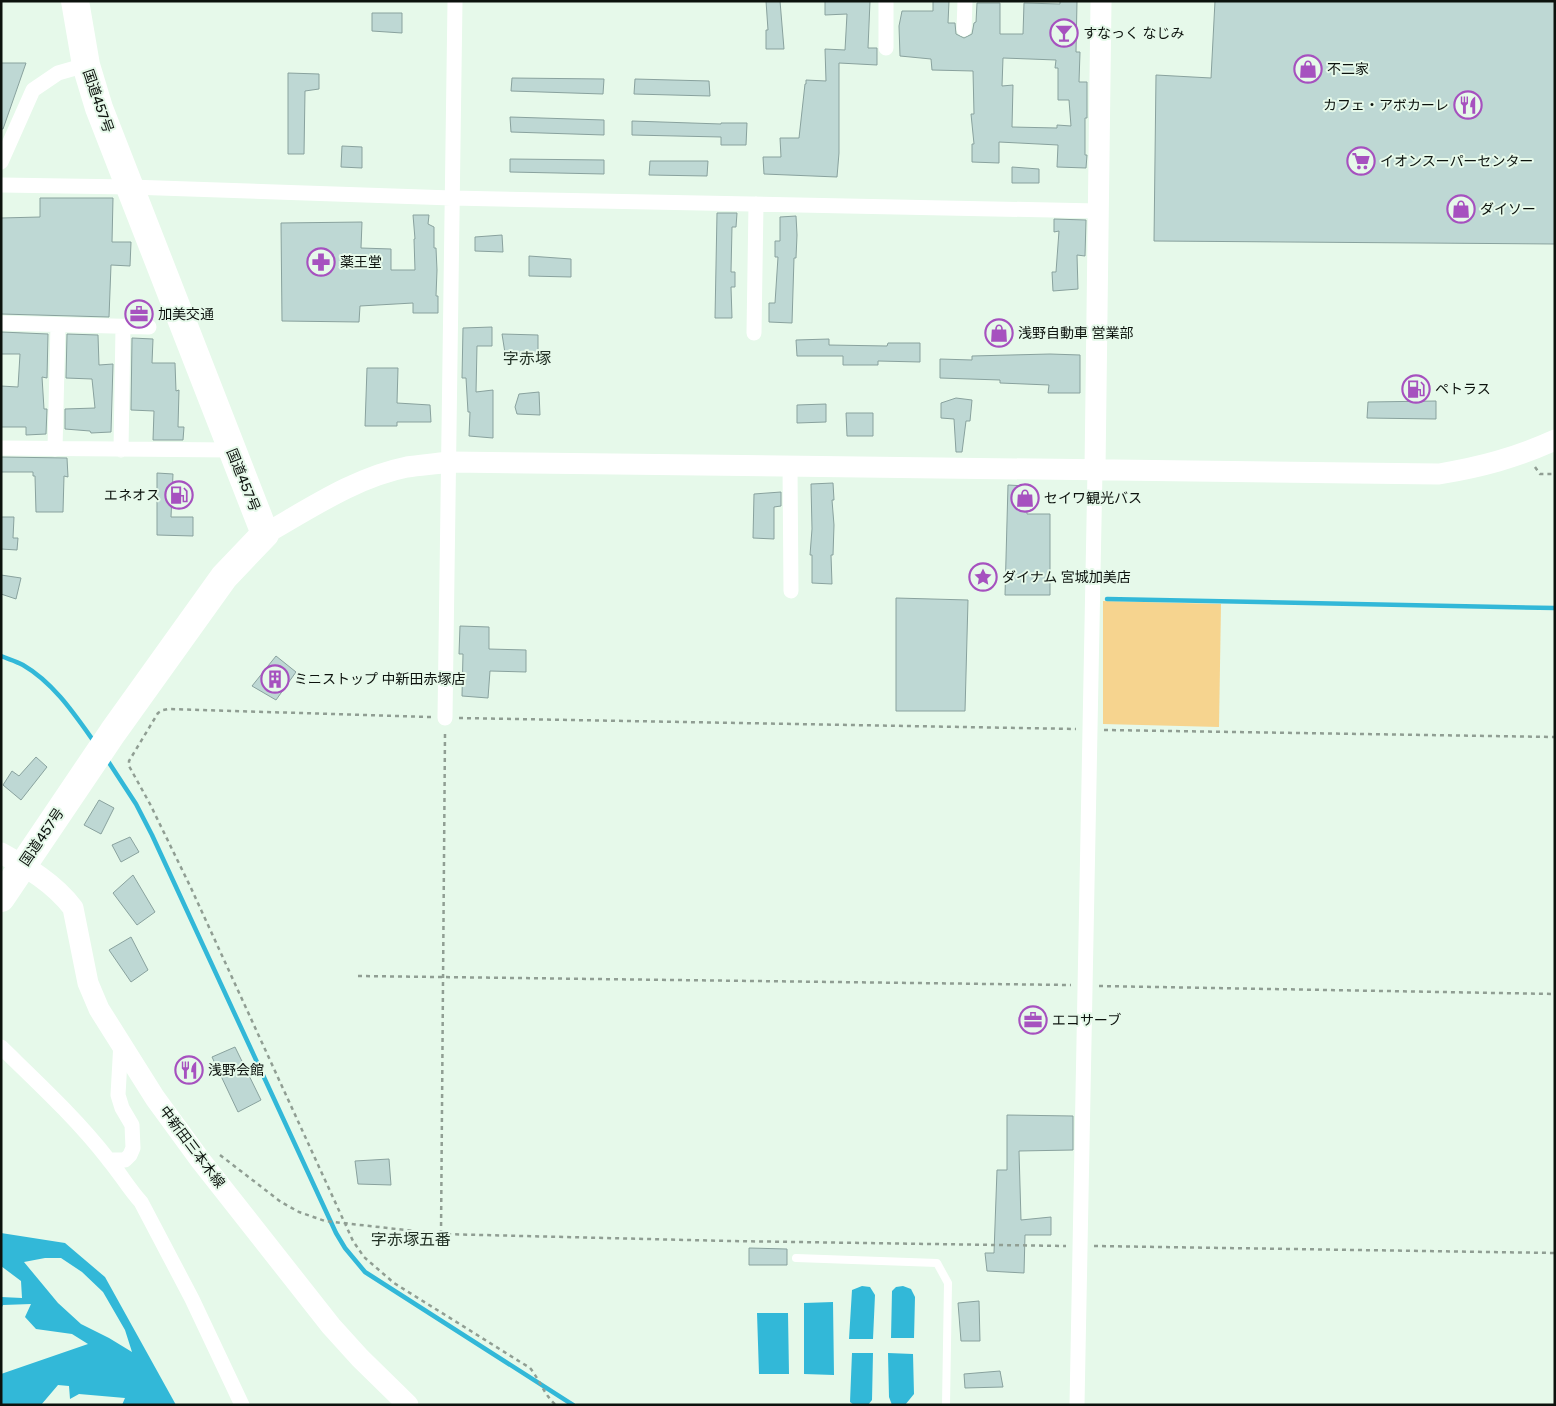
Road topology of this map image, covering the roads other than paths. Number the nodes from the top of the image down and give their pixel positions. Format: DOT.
graph roads {
  1 [pos="75,1"];
  2 [pos="455,1"];
  3 [pos="886,1"];
  4 [pos="965,1"];
  5 [pos="1102,1"];
  6 [pos="964,30"];
  7 [pos="886,48"];
  8 [pos="86,65"];
  9 [pos="1,162"];
  10 [pos="1,185"];
  11 [pos="130,187"];
  12 [pos="452,198"];
  13 [pos="756,204"];
  14 [pos="1098,211"];
  15 [pos="1,323"];
  16 [pos="58,325"];
  17 [pos="123,327"];
  18 [pos="149,328"];
  19 [pos="754,333"];
  20 [pos="1555,440"];
  21 [pos="1,448"];
  22 [pos="55,449"];
  23 [pos="121,450"];
  24 [pos="232,450"];
  25 [pos="450,462"];
  26 [pos="790,467"];
  27 [pos="1095,470"];
  28 [pos="265,534"];
  29 [pos="791,591"];
  30 [pos="445,718"];
  31 [pos="12,859"];
  32 [pos="1,898"];
  33 [pos="121,1042"];
  34 [pos="1,1047"];
  35 [pos="109,1160"];
  36 [pos="796,1258"];
  37 [pos="242,1405"];
  38 [pos="408,1405"];
  39 [pos="946,1405"];
  40 [pos="1077,1405"];
  1 -- 8 [label="highway, 国道457号"];
  2 -- 12 [label="street"];
  3 -- 7 [label="street"];
  4 -- 6 [label="street"];
  5 -- 14 [label="street"];
  8 -- 9 [label="street"];
  8 -- 11 [label="highway, 国道457号"];
  10 -- 11 [label="street"];
  11 -- 12 [label="street"];
  11 -- 24 [label="highway, 国道457号"];
  12 -- 13 [label="street"];
  12 -- 25 [label="street"];
  13 -- 14 [label="street"];
  13 -- 19 [label="street"];
  14 -- 27 [label="street"];
  15 -- 16 [label="street"];
  16 -- 17 [label="street"];
  16 -- 22 [label="street"];
  17 -- 18 [label="street"];
  17 -- 23 [label="street"];
  20 -- 27 [label="street"];
  21 -- 22 [label="street"];
  22 -- 23 [label="street"];
  23 -- 24 [label="street"];
  24 -- 28 [label="highway, 国道457号"];
  25 -- 26 [label="street"];
  25 -- 28 [label="street"];
  25 -- 30 [label="street"];
  26 -- 27 [label="street"];
  26 -- 29 [label="street"];
  27 -- 40 [label="street"];
  28 -- 31 [label="highway, 国道457号"];
  31 -- 32 [label="highway, 国道457号"];
  31 -- 33 [label="street, 中新田三本木線"];
  33 -- 35 [label="street"];
  33 -- 38 [label="street, 中新田三本木線"];
  34 -- 35 [label="street"];
  35 -- 37 [label="street"];
  36 -- 39 [label="lane"];
}
